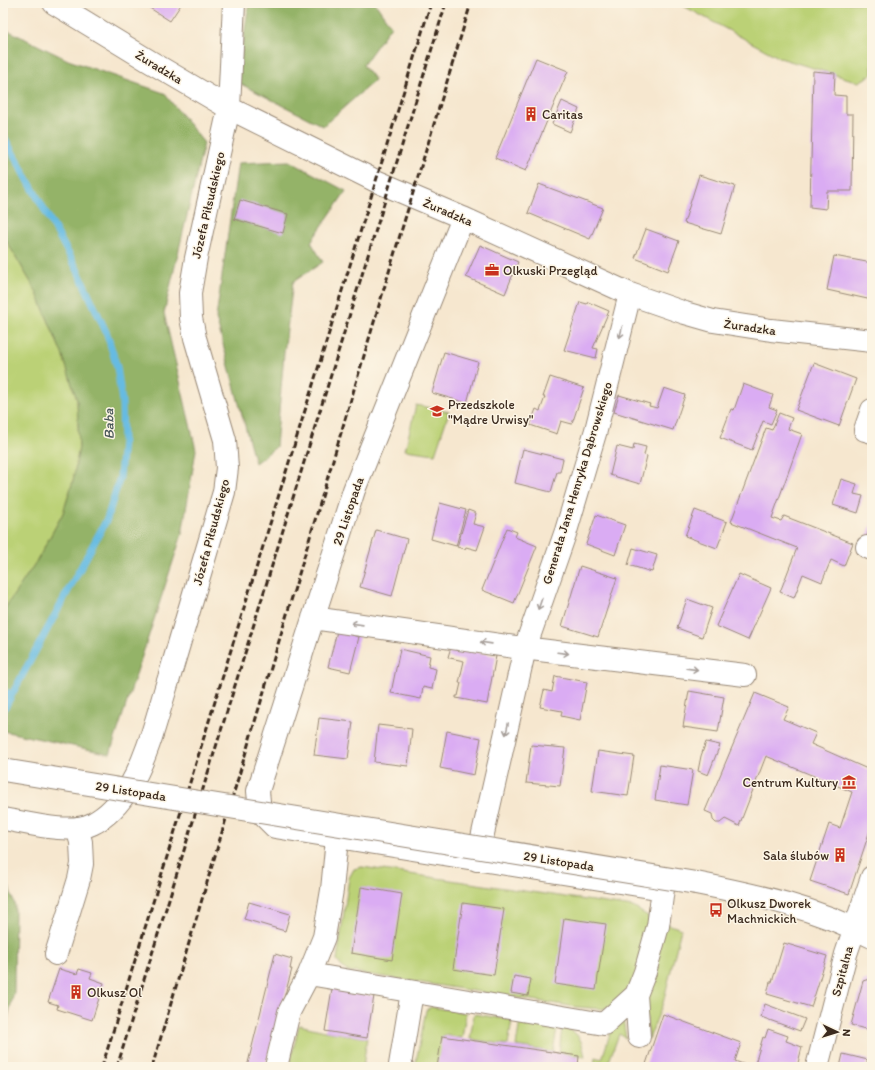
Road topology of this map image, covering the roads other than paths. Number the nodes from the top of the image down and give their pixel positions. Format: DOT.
graph roads {
  1 [pos="54,3"];
  2 [pos="234,3"];
  3 [pos="229,108"];
  4 [pos="463,218"];
  5 [pos="630,294"];
  6 [pos="872,341"];
  7 [pos="872,410"];
  8 [pos="872,432"];
  9 [pos="313,618"];
  10 [pos="525,648"];
  11 [pos="745,675"];
  12 [pos="3,770"];
  13 [pos="3,819"];
  14 [pos="77,828"];
  15 [pos="337,838"];
  16 [pos="477,860"];
  17 [pos="872,877"];
  18 [pos="863,932"];
  19 [pos="56,954"];
  20 [pos="309,974"];
  21 [pos="412,992"];
  22 [pos="636,995"];
  23 [pos="639,1037"];
  24 [pos="276,1067"];
  25 [pos="402,1067"];
  26 [pos="817,1067"];
  1 -- 3 [label="street, Żuradzka"];
  2 -- 3 [label="street, Józefa Piłsudskiego"];
  3 -- 4 [label="street, Żuradzka"];
  3 -- 14 [label="street, Józefa Piłsudskiego"];
  4 -- 5 [label="street, Żuradzka"];
  4 -- 9 [label="street, 29 Listopada"];
  5 -- 6 [label="street, Żuradzka"];
  5 -- 10 [label="street, Generała Jana Henryka Dąbrowskiego, one-way"];
  7 -- 8 [label="street"];
  10 -- 9 [label="street, one-way"];
  9 -- 15 [label="street, 29 Listopada"];
  10 -- 11 [label="street, one-way"];
  10 -- 16 [label="street, Generała Jana Henryka Dąbrowskiego, one-way"];
  12 -- 18 [label="street, 29 Listopada, bridge"];
  13 -- 14 [label="street, Józefa Piłsudskiego"];
  14 -- 19 [label="street"];
  15 -- 16 [label="street, 29 Listopada"];
  15 -- 20 [label="street"];
  16 -- 22 [label="street, 29 Listopada"];
  17 -- 18 [label="street, Szpitalna"];
  18 -- 26 [label="street, Szpitalna"];
  20 -- 21 [label="street"];
  20 -- 24 [label="street"];
  21 -- 22 [label="street"];
  21 -- 25 [label="street"];
  22 -- 23 [label="street"];
}
